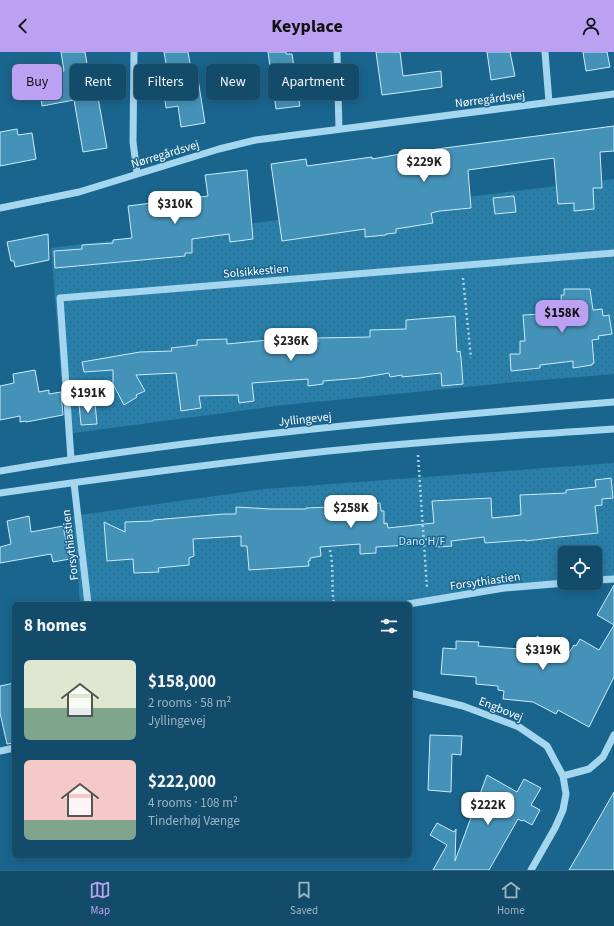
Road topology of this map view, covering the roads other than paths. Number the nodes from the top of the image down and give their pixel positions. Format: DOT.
graph roads {
  1 [pos="134,52"];
  2 [pos="337,52"];
  3 [pos="545,52"];
  4 [pos="614,94"];
  5 [pos="549,102"];
  6 [pos="339,129"];
  7 [pos="137,173"];
  8 [pos="0,208"];
  9 [pos="614,253"];
  10 [pos="614,402"];
  11 [pos="614,429"];
  12 [pos="71,459"];
  13 [pos="0,471"];
  14 [pos="74,483"];
  15 [pos="0,493"];
  16 [pos="614,579"];
  17 [pos="602,580"];
  18 [pos="558,584"];
  19 [pos="88,602"];
  20 [pos="412,603"];
  21 [pos="412,694"];
  22 [pos="614,734"];
  23 [pos="12,748"];
  24 [pos="0,751"];
  25 [pos="563,776"];
  26 [pos="531,870"];
  1 -- 7 [label="street"];
  2 -- 6 [label="street"];
  3 -- 5 [label="street"];
  4 -- 5 [label="street, Nørregårdsvej"];
  5 -- 6 [label="street, Nørregårdsvej"];
  6 -- 7 [label="street, Nørregårdsvej"];
  7 -- 8 [label="street, Nørregårdsvej"];
  9 -- 12 [label="street, Solsikkestien"];
  10 -- 12 [label="street, Jyllingevej"];
  11 -- 14 [label="street"];
  12 -- 13 [label="street, Jyllingevej"];
  14 -- 15 [label="street"];
  14 -- 19 [label="street, Forsythiastien"];
  16 -- 17 [label="street"];
  18 -- 20 [label="street, Forsythiastien"];
  21 -- 25 [label="street, Engbovej"];
  22 -- 25 [label="street"];
  23 -- 24 [label="street"];
  25 -- 26 [label="street"];
}
